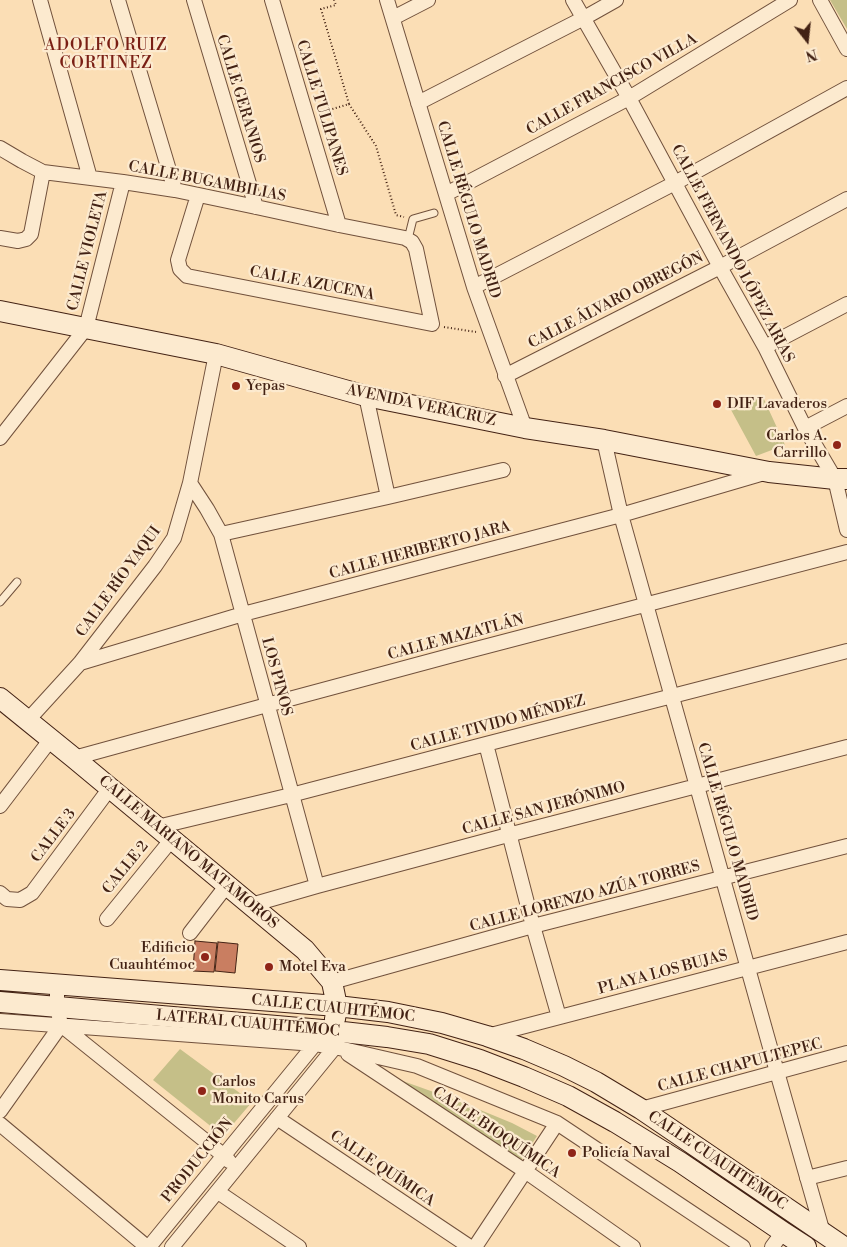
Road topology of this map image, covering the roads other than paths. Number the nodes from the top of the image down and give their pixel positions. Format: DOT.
graph roads {
  1 [pos="40,0"];
  2 [pos="118,0"];
  3 [pos="194,0"];
  4 [pos="272,0"];
  5 [pos="387,0"];
  6 [pos="428,0"];
  7 [pos="573,0"];
  8 [pos="616,0"];
  9 [pos="790,0"];
  10 [pos="820,0"];
  11 [pos="393,18"];
  12 [pos="584,18"];
  13 [pos="847,49"];
  14 [pos="847,88"];
  15 [pos="629,98"];
  16 [pos="418,103"];
  17 [pos="1,147"];
  18 [pos="43,172"];
  19 [pos="90,178"];
  20 [pos="123,182"];
  21 [pos="675,183"];
  22 [pos="175,190"];
  23 [pos="446,194"];
  24 [pos="198,195"];
  25 [pos="847,199"];
  26 [pos="256,207"];
  27 [pos="434,213"];
  28 [pos="340,225"];
  29 [pos="0,238"];
  30 [pos="410,240"];
  31 [pos="720,267"];
  32 [pos="474,287"];
  33 [pos="847,304"];
  34 [pos="0,311"];
  35 [pos="86,328"];
  36 [pos="765,347"];
  37 [pos="216,354"];
  38 [pos="505,376"];
  39 [pos="366,396"];
  40 [pos="847,406"];
  41 [pos="525,428"];
  42 [pos="805,428"];
  43 [pos="0,438"];
  44 [pos="604,440"];
  45 [pos="503,470"];
  46 [pos="770,472"];
  47 [pos="841,479"];
  48 [pos="190,483"];
  49 [pos="388,497"];
  50 [pos="621,516"];
  51 [pos="847,530"];
  52 [pos="220,534"];
  53 [pos="847,552"];
  54 [pos="17,582"];
  55 [pos="0,602"];
  56 [pos="647,604"];
  57 [pos="243,614"];
  58 [pos="847,651"];
  59 [pos="80,663"];
  60 [pos="672,696"];
  61 [pos="0,698"];
  62 [pos="267,705"];
  63 [pos="28,720"];
  64 [pos="51,739"];
  65 [pos="486,744"];
  66 [pos="847,748"];
  67 [pos="74,758"];
  68 [pos="696,786"];
  69 [pos="110,788"];
  70 [pos="291,795"];
  71 [pos="0,806"];
  72 [pos="164,833"];
  73 [pos="508,834"];
  74 [pos="847,846"];
  75 [pos="722,878"];
  76 [pos="227,885"];
  77 [pos="317,886"];
  78 [pos="0,893"];
  79 [pos="251,905"];
  80 [pos="107,918"];
  81 [pos="533,926"];
  82 [pos="190,932"];
  83 [pos="847,942"];
  84 [pos="748,968"];
  85 [pos="0,980"];
  86 [pos="332,982"];
  87 [pos="58,985"];
  88 [pos="0,1002"];
  89 [pos="337,1006"];
  90 [pos="59,1015"];
  91 [pos="559,1017"];
  92 [pos="0,1021"];
  93 [pos="487,1036"];
  94 [pos="336,1042"];
  95 [pos="315,1044"];
  96 [pos="847,1053"];
  97 [pos="776,1072"];
  98 [pos="641,1110"];
  99 [pos="0,1111"];
  100 [pos="277,1118"];
  101 [pos="557,1123"];
  102 [pos="0,1124"];
  103 [pos="223,1155"];
  104 [pos="847,1168"];
  105 [pos="237,1169"];
  106 [pos="525,1172"];
  107 [pos="807,1178"];
  108 [pos="218,1192"];
  109 [pos="823,1233"];
  110 [pos="777,1240"];
  111 [pos="148,1247"];
  112 [pos="172,1247"];
  113 [pos="299,1247"];
  114 [pos="470,1247"];
  115 [pos="475,1247"];
  116 [pos="633,1247"];
  117 [pos="743,1247"];
  118 [pos="806,1247"];
  119 [pos="844,1247"];
  1 -- 19 [label="street"];
  2 -- 22 [label="street"];
  3 -- 26 [label="street, CALLE GERANIOS"];
  4 -- 28 [label="street, CALLE TULIPANES"];
  5 -- 11 [label="street, CALLE RÉGULO MADRID"];
  6 -- 11 [label="street"];
  7 -- 12 [label="street, CALLE FERNANDO LÓPEZ ARIAS"];
  8 -- 12 [label="street"];
  9 -- 15 [label="street, CALLE FRANCISCO VILLA"];
  10 -- 13 [label="street"];
  11 -- 16 [label="street, CALLE RÉGULO MADRID"];
  12 -- 15 [label="street, CALLE FERNANDO LÓPEZ ARIAS"];
  12 -- 16 [label="street"];
  14 -- 21 [label="street"];
  15 -- 21 [label="street, CALLE FERNANDO LÓPEZ ARIAS"];
  15 -- 23 [label="street, CALLE FRANCISCO VILLA"];
  16 -- 23 [label="street, CALLE RÉGULO MADRID"];
  17 -- 18 [label="street, CALLE BUGAMBILIAS"];
  18 -- 19 [label="street, CALLE BUGAMBILIAS"];
  18 -- 29 [label="street"];
  19 -- 20 [label="street, CALLE BUGAMBILIAS"];
  20 -- 22 [label="street, CALLE BUGAMBILIAS"];
  20 -- 35 [label="street, CALLE VIOLETA"];
  21 -- 31 [label="street, CALLE FERNANDO LÓPEZ ARIAS"];
  21 -- 32 [label="street"];
  22 -- 24 [label="street, CALLE BUGAMBILIAS"];
  23 -- 32 [label="street, CALLE RÉGULO MADRID"];
  24 -- 26 [label="street, CALLE BUGAMBILIAS"];
  24 -- 30 [label="street, CALLE AZUCENA"];
  25 -- 31 [label="street, CALLE ÁLVARO OBREGÓN"];
  26 -- 28 [label="street, CALLE BUGAMBILIAS"];
  27 -- 30 [label="lane"];
  28 -- 30 [label="street, CALLE BUGAMBILIAS"];
  31 -- 36 [label="street, CALLE FERNANDO LÓPEZ ARIAS"];
  31 -- 38 [label="street, CALLE ÁLVARO OBREGÓN"];
  32 -- 38 [label="street, CALLE RÉGULO MADRID"];
  33 -- 36 [label="street"];
  34 -- 35 [label="main road, AVENIDA VERACRUZ"];
  35 -- 37 [label="main road, AVENIDA VERACRUZ"];
  35 -- 43 [label="street"];
  36 -- 42 [label="street, CALLE FERNANDO LÓPEZ ARIAS"];
  37 -- 39 [label="main road, AVENIDA VERACRUZ"];
  37 -- 48 [label="street, CALLE RÍO YAQUI"];
  38 -- 41 [label="street, CALLE RÉGULO MADRID"];
  39 -- 41 [label="main road, AVENIDA VERACRUZ"];
  39 -- 49 [label="street"];
  40 -- 42 [label="street"];
  41 -- 44 [label="main road, AVENIDA VERACRUZ"];
  42 -- 47 [label="street, CALLE FERNANDO LÓPEZ ARIAS"];
  44 -- 46 [label="main road, AVENIDA VERACRUZ"];
  44 -- 50 [label="street, CALLE RÉGULO MADRID"];
  45 -- 49 [label="street"];
  46 -- 47 [label="main road, AVENIDA VERACRUZ"];
  46 -- 50 [label="street, CALLE HERIBERTO JARA"];
  47 -- 51 [label="street, CALLE FERNANDO LÓPEZ ARIAS"];
  48 -- 52 [label="street, LOS PINOS"];
  48 -- 59 [label="street, CALLE RÍO YAQUI"];
  49 -- 52 [label="street"];
  50 -- 56 [label="street, CALLE RÉGULO MADRID"];
  50 -- 57 [label="street, CALLE HERIBERTO JARA"];
  52 -- 57 [label="street, LOS PINOS"];
  53 -- 56 [label="street, CALLE MAZATLÁN"];
  54 -- 55 [label="lane"];
  56 -- 60 [label="street, CALLE RÉGULO MADRID"];
  56 -- 62 [label="street, CALLE MAZATLÁN"];
  57 -- 59 [label="street, CALLE HERIBERTO JARA"];
  57 -- 62 [label="street, LOS PINOS"];
  58 -- 60 [label="street, CALLE TIVIDO MÉNDEZ"];
  59 -- 63 [label="street, CALLE RÍO YAQUI"];
  60 -- 65 [label="street, CALLE TIVIDO MÉNDEZ"];
  60 -- 68 [label="street, CALLE RÉGULO MADRID"];
  61 -- 63 [label="main road, CALLE MARIANO MATAMOROS"];
  62 -- 67 [label="street, CALLE MAZATLÁN"];
  62 -- 70 [label="street, LOS PINOS"];
  63 -- 64 [label="main road, CALLE MARIANO MATAMOROS"];
  64 -- 67 [label="main road, CALLE MARIANO MATAMOROS"];
  64 -- 71 [label="street"];
  65 -- 70 [label="street, CALLE TIVIDO MÉNDEZ"];
  65 -- 73 [label="street"];
  66 -- 68 [label="street, CALLE SAN JERÓNIMO"];
  67 -- 69 [label="main road, CALLE MARIANO MATAMOROS"];
  68 -- 73 [label="street, CALLE SAN JERÓNIMO"];
  68 -- 75 [label="street, CALLE RÉGULO MADRID"];
  69 -- 72 [label="main road, CALLE MARIANO MATAMOROS"];
  69 -- 78 [label="street, CALLE 3"];
  70 -- 72 [label="street, CALLE TIVIDO MÉNDEZ"];
  70 -- 77 [label="street, LOS PINOS"];
  72 -- 76 [label="main road, CALLE MARIANO MATAMOROS"];
  72 -- 80 [label="street, CALLE 2"];
  73 -- 77 [label="street, CALLE SAN JERÓNIMO"];
  73 -- 81 [label="street"];
  74 -- 75 [label="street, CALLE LORENZO AZÚA TORRES"];
  75 -- 81 [label="street, CALLE LORENZO AZÚA TORRES"];
  75 -- 84 [label="street, CALLE RÉGULO MADRID"];
  76 -- 79 [label="main road, CALLE MARIANO MATAMOROS"];
  76 -- 82 [label="street"];
  77 -- 79 [label="street, CALLE SAN JERÓNIMO"];
  79 -- 86 [label="main road, CALLE MARIANO MATAMOROS"];
  81 -- 86 [label="street, CALLE LORENZO AZÚA TORRES"];
  81 -- 91 [label="street"];
  83 -- 84 [label="street, PLAYA LOS BUJAS"];
  84 -- 91 [label="street, PLAYA LOS BUJAS"];
  84 -- 97 [label="street, CALLE RÉGULO MADRID"];
  85 -- 87 [label="main road, CALLE CUAUHTÉMOC"];
  86 -- 89 [label="main road, CALLE MARIANO MATAMOROS"];
  87 -- 89 [label="main road, CALLE CUAUHTÉMOC"];
  87 -- 90 [label="street"];
  88 -- 90 [label="main road, CALLE CUAUHTÉMOC"];
  89 -- 93 [label="main road, CALLE CUAUHTÉMOC"];
  89 -- 94 [label="main road, CALLE MARIANO MATAMOROS"];
  90 -- 92 [label="street, LATERAL CUAUHTÉMOC"];
  90 -- 94 [label="main road, CALLE CUAUHTÉMOC"];
  90 -- 95 [label="street, LATERAL CUAUHTÉMOC"];
  90 -- 99 [label="street"];
  90 -- 103 [label="street"];
  91 -- 93 [label="street, PLAYA LOS BUJAS"];
  93 -- 98 [label="main road, CALLE CUAUHTÉMOC"];
  94 -- 95 [label="street, PRODUCCIÓN"];
  94 -- 100 [label="street"];
  94 -- 101 [label="street, LATERAL CUAUHTÉMOC"];
  94 -- 106 [label="street, CALLE BIOQUÍMICA"];
  94 -- 110 [label="main road, CALLE CUAUHTÉMOC"];
  95 -- 103 [label="street, PRODUCCIÓN"];
  96 -- 97 [label="street, CALLE CHAPULTEPEC"];
  97 -- 98 [label="street, CALLE CHAPULTEPEC"];
  97 -- 107 [label="street, CALLE RÉGULO MADRID"];
  98 -- 109 [label="main road, CALLE CUAUHTÉMOC"];
  100 -- 105 [label="street"];
  100 -- 114 [label="street, CALLE QUÍMICA"];
  101 -- 106 [label="street"];
  101 -- 117 [label="street, LATERAL CUAUHTÉMOC"];
  102 -- 111 [label="street"];
  103 -- 105 [label="street"];
  103 -- 111 [label="street, PRODUCCIÓN"];
  104 -- 107 [label="street"];
  105 -- 108 [label="street"];
  106 -- 115 [label="street"];
  106 -- 116 [label="street, CALLE BIOQUÍMICA"];
  107 -- 109 [label="street, CALLE RÉGULO MADRID"];
  108 -- 112 [label="street"];
  108 -- 113 [label="street"];
  109 -- 119 [label="main road, CALLE CUAUHTÉMOC"];
  110 -- 118 [label="main road, CALLE CUAUHTÉMOC"];
}
